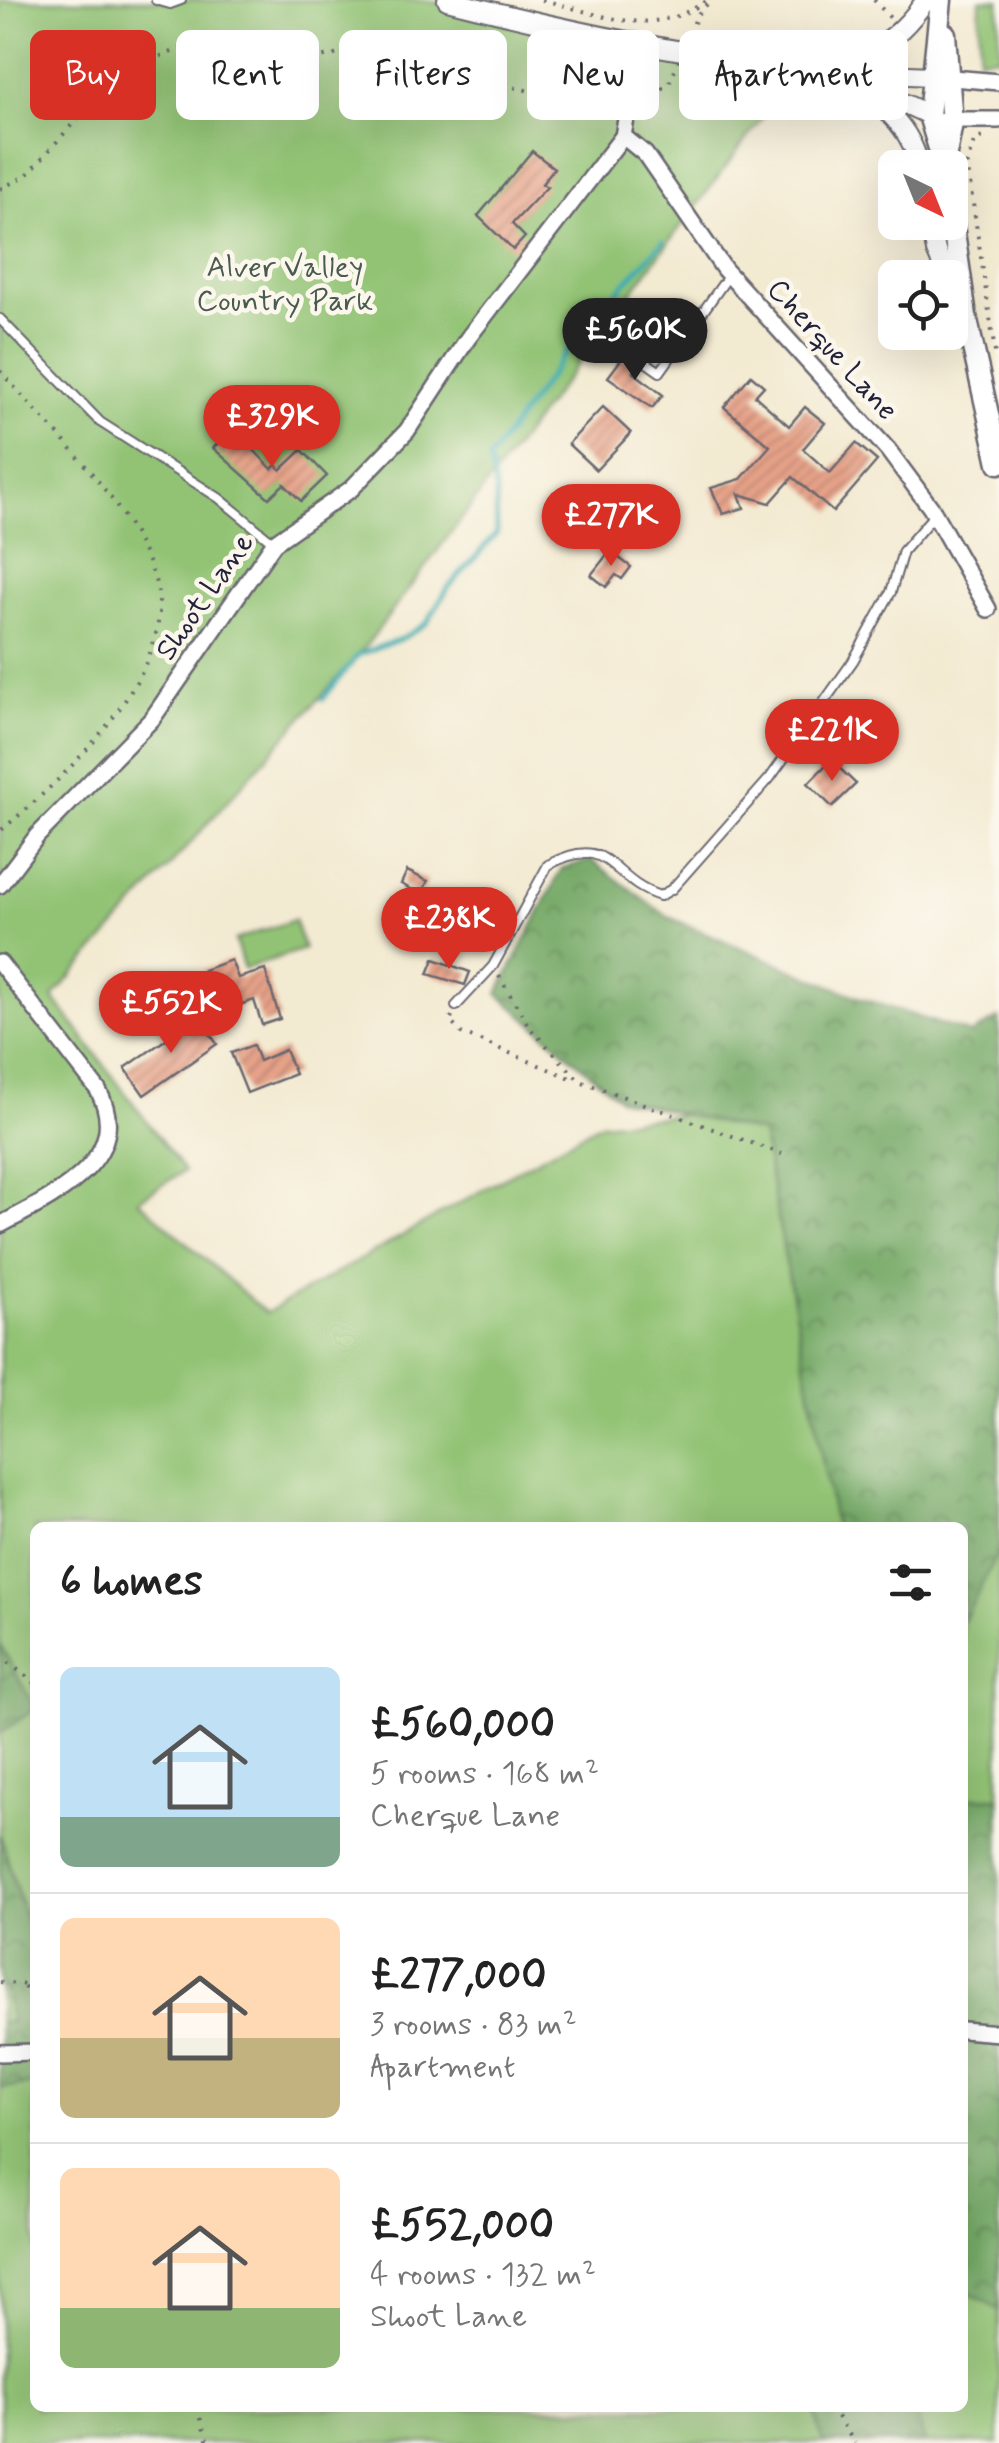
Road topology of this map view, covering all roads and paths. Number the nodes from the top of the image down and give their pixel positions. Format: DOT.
graph roads {
  1 [pos="156,0"];
  2 [pos="181,0"];
  3 [pos="447,0"];
  4 [pos="542,0"];
  5 [pos="708,0"];
  6 [pos="936,2"];
  7 [pos="573,30"];
  8 [pos="905,30"];
  9 [pos="908,76"];
  10 [pos="940,77"];
  11 [pos="999,82"];
  12 [pos="527,91"];
  13 [pos="908,105"];
  14 [pos="930,115"];
  15 [pos="627,120"];
  16 [pos="898,120"];
  17 [pos="998,120"];
  18 [pos="952,123"];
  19 [pos="623,136"];
  20 [pos="914,150"];
  21 [pos="940,150"];
  22 [pos="947,150"];
  23 [pos="0,189"];
  24 [pos="729,275"];
  25 [pos="0,319"];
  26 [pos="968,325"];
  27 [pos="624,346"];
  28 [pos="0,370"];
  29 [pos="997,374"];
  30 [pos="999,462"];
  31 [pos="934,515"];
  32 [pos="274,543"];
  33 [pos="988,609"];
  34 [pos="0,831"];
  35 [pos="0,886"];
  36 [pos="0,962"];
  37 [pos="495,962"];
  38 [pos="456,1006"];
  39 [pos="580,1082"];
  40 [pos="782,1154"];
  41 [pos="0,1225"];
  42 [pos="0,1656"];
  43 [pos="30,1679"];
  44 [pos="0,1982"];
  45 [pos="24,1986"];
  46 [pos="30,1986"];
  47 [pos="30,1994"];
  48 [pos="968,2030"];
  49 [pos="999,2033"];
  50 [pos="30,2052"];
  51 [pos="0,2053"];
  52 [pos="198,2412"];
  53 [pos="834,2412"];
  54 [pos="208,2443"];
  55 [pos="855,2443"];
  1 -- 2 [label="lane"];
  3 -- 7 [label="street"];
  4 -- 5 [label="path"];
  6 -- 8 [label="street"];
  6 -- 10 [label="main road"];
  9 -- 10 [label="street"];
  10 -- 11 [label="street"];
  10 -- 14 [label="main road"];
  10 -- 18 [label="main road"];
  12 -- 23 [label="path"];
  13 -- 14 [label="street"];
  14 -- 18 [label="street"];
  14 -- 21 [label="main road"];
  15 -- 19 [label="street, Shoot Lane"];
  16 -- 20 [label="street"];
  17 -- 18 [label="street"];
  17 -- 29 [label="path"];
  18 -- 22 [label="main road"];
  19 -- 24 [label="street, Cherque Lane"];
  19 -- 32 [label="street, Shoot Lane"];
  24 -- 27 [label="lane"];
  24 -- 31 [label="street, Cherque Lane"];
  25 -- 32 [label="lane"];
  26 -- 30 [label="main road"];
  28 -- 34 [label="path"];
  31 -- 33 [label="street, Cherque Lane"];
  31 -- 37 [label="lane"];
  32 -- 35 [label="street, Shoot Lane"];
  36 -- 41 [label="street"];
  37 -- 38 [label="lane"];
  37 -- 39 [label="path"];
  38 -- 39 [label="path"];
  39 -- 40 [label="path"];
  42 -- 43 [label="path"];
  44 -- 45 [label="path"];
  45 -- 46 [label="path"];
  45 -- 47 [label="path"];
  48 -- 49 [label="street"];
  50 -- 51 [label="street"];
  52 -- 54 [label="path"];
  53 -- 55 [label="path"];
}
